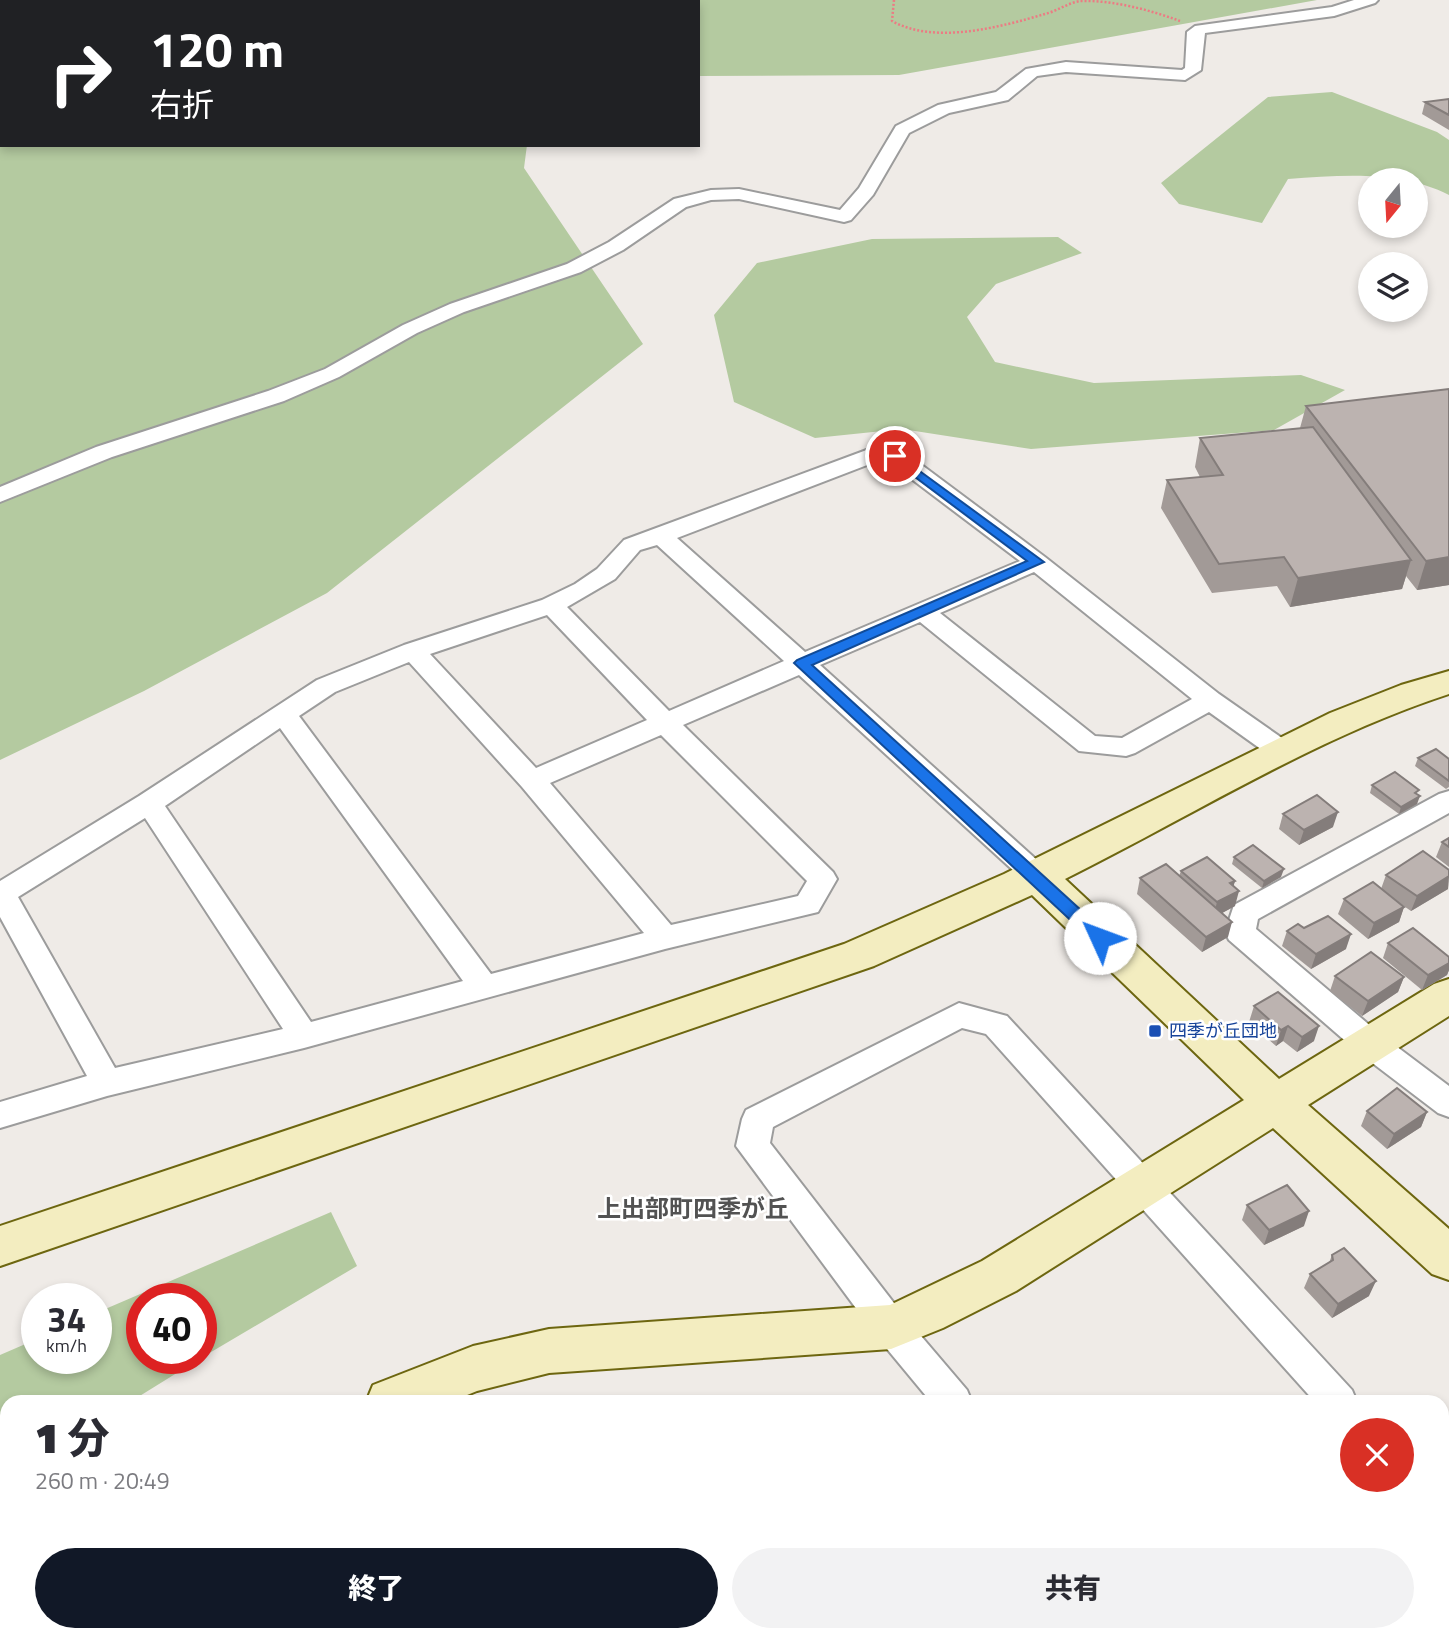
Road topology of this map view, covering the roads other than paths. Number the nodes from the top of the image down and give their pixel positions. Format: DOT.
graph roads {
  1 [pos="1370,0"];
  2 [pos="0,495"];
  3 [pos="662,536"];
  4 [pos="1037,562"];
  5 [pos="551,605"];
  6 [pos="924,612"];
  7 [pos="413,651"];
  8 [pos="802,663"];
  9 [pos="1449,682"];
  10 [pos="1210,700"];
  11 [pos="283,713"];
  12 [pos="666,724"];
  13 [pos="1282,751"];
  14 [pos="532,780"];
  15 [pos="1449,801"];
  16 [pos="149,803"];
  17 [pos="1038,877"];
  18 [pos="1,894"];
  19 [pos="665,938"];
  20 [pos="484,987"];
  21 [pos="1449,995"];
  22 [pos="304,1036"];
  23 [pos="1369,1043"];
  24 [pos="107,1083"];
  25 [pos="1275,1102"];
  26 [pos="1449,1104"];
  27 [pos="0,1115"];
  28 [pos="1143,1186"];
  29 [pos="0,1247"];
  30 [pos="1449,1259"];
  31 [pos="891,1327"];
  32 [pos="409,1395"];
  33 [pos="948,1395"];
  34 [pos="1333,1395"];
  1 -- 2 [label="street"];
  3 -- 4 [label="street"];
  3 -- 5 [label="street"];
  3 -- 8 [label="street"];
  4 -- 6 [label="street"];
  4 -- 10 [label="street"];
  5 -- 7 [label="street"];
  5 -- 12 [label="street"];
  6 -- 8 [label="street"];
  6 -- 10 [label="street"];
  7 -- 11 [label="street"];
  7 -- 14 [label="street"];
  8 -- 12 [label="street"];
  8 -- 17 [label="street"];
  9 -- 13 [label="street"];
  10 -- 13 [label="street"];
  11 -- 16 [label="street"];
  11 -- 20 [label="street"];
  12 -- 14 [label="street"];
  12 -- 19 [label="street"];
  13 -- 17 [label="street"];
  14 -- 19 [label="street"];
  15 -- 23 [label="street"];
  16 -- 18 [label="street"];
  16 -- 22 [label="street"];
  17 -- 25 [label="street"];
  17 -- 29 [label="street"];
  18 -- 24 [label="street"];
  19 -- 20 [label="street"];
  20 -- 22 [label="street"];
  21 -- 23 [label="street"];
  22 -- 24 [label="street"];
  23 -- 25 [label="street"];
  23 -- 26 [label="street"];
  24 -- 27 [label="street"];
  25 -- 28 [label="street"];
  25 -- 30 [label="street"];
  28 -- 31 [label="street"];
  28 -- 31 [label="street"];
  28 -- 34 [label="street"];
  31 -- 32 [label="street"];
  31 -- 33 [label="street"];
}
